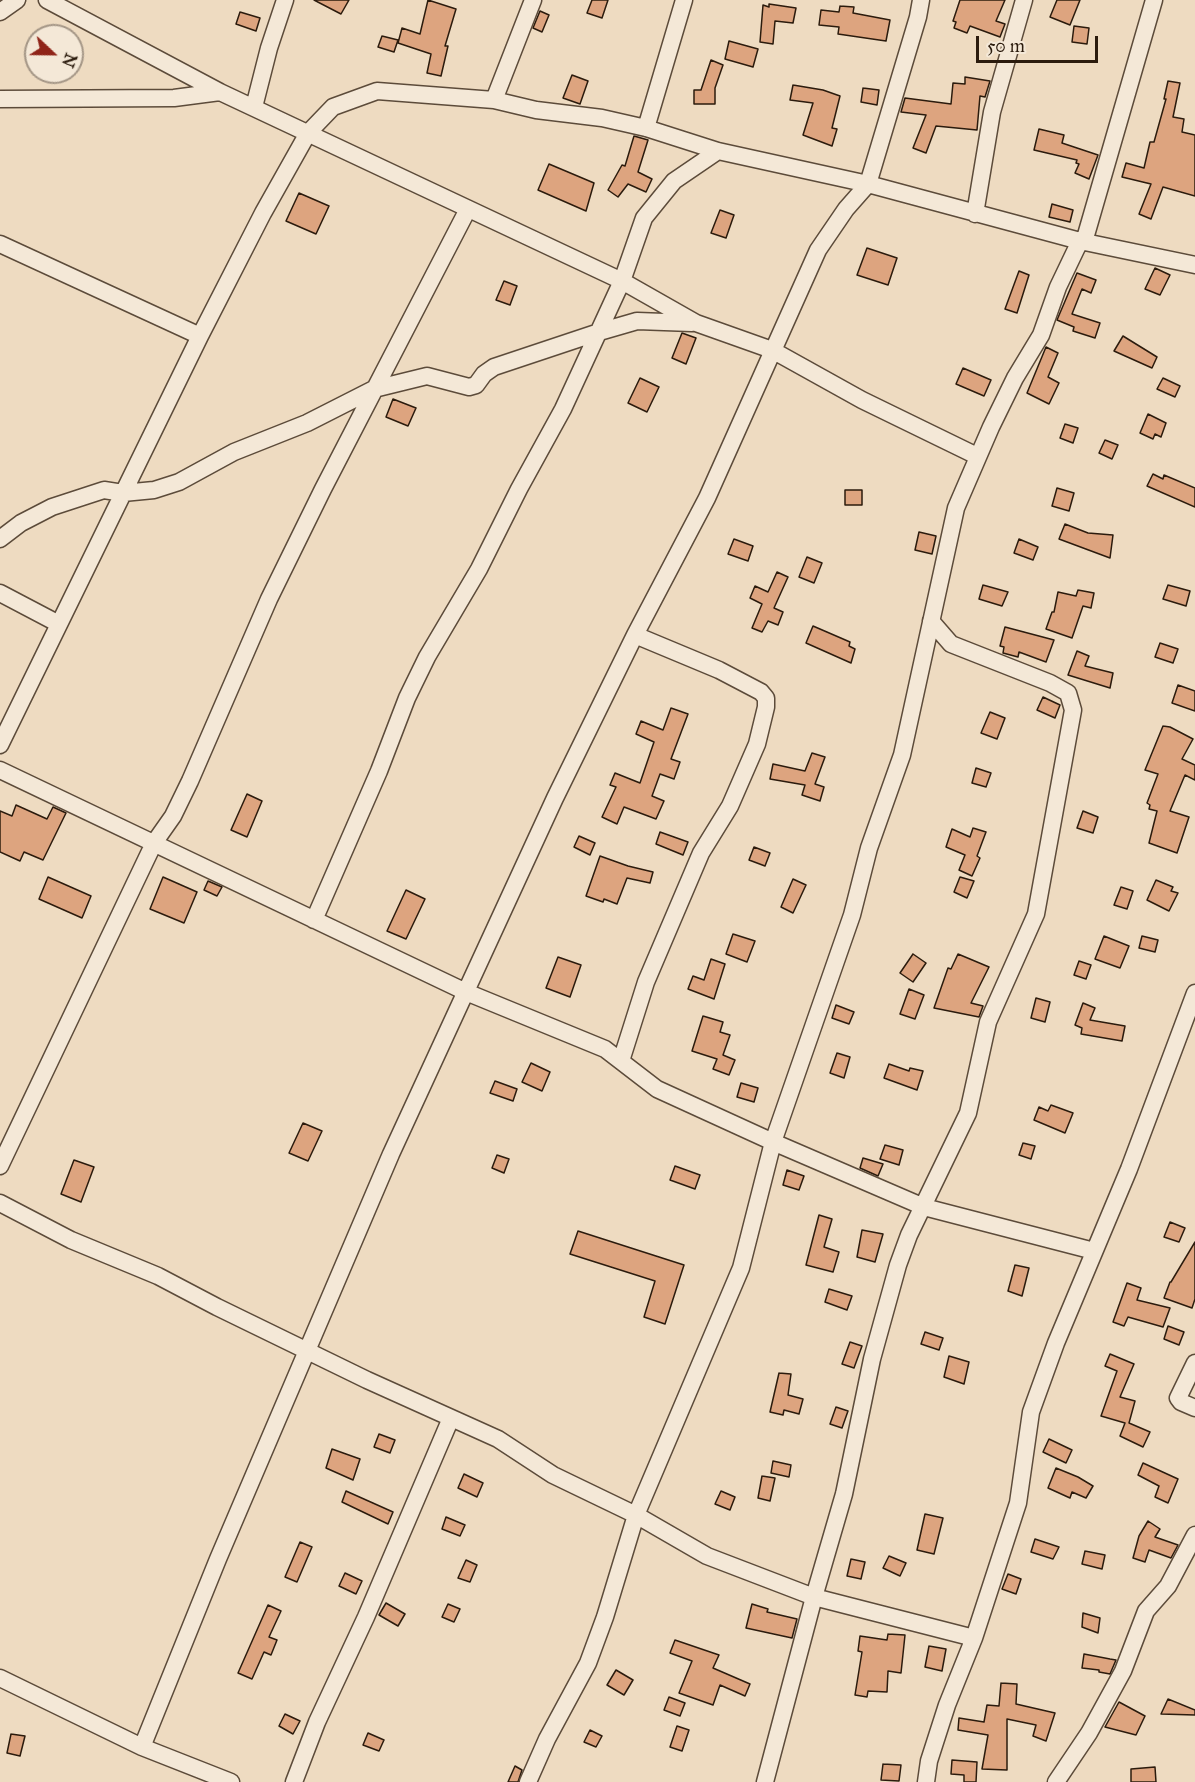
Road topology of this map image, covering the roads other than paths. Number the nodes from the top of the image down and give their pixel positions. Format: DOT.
graph roads {
  1 [pos="17,0"];
  2 [pos="47,0"];
  3 [pos="285,0"];
  4 [pos="533,0"];
  5 [pos="684,0"];
  6 [pos="921,0"];
  7 [pos="1024,0"];
  8 [pos="1154,0"];
  9 [pos="0,12"];
  10 [pos="220,92"];
  11 [pos="0,99"];
  12 [pos="494,100"];
  13 [pos="254,106"];
  14 [pos="646,128"];
  15 [pos="308,133"];
  16 [pos="718,151"];
  17 [pos="868,184"];
  18 [pos="468,209"];
  19 [pos="975,214"];
  20 [pos="1082,242"];
  21 [pos="0,244"];
  22 [pos="1195,265"];
  23 [pos="622,280"];
  24 [pos="696,323"];
  25 [pos="599,332"];
  26 [pos="200,336"];
  27 [pos="772,350"];
  28 [pos="374,390"];
  29 [pos="977,456"];
  30 [pos="123,493"];
  31 [pos="0,538"];
  32 [pos="0,593"];
  33 [pos="931,621"];
  34 [pos="59,624"];
  35 [pos="635,635"];
  36 [pos="0,745"];
  37 [pos="0,770"];
  38 [pos="153,843"];
  39 [pos="314,920"];
  40 [pos="466,992"];
  41 [pos="1195,993"];
  42 [pos="621,1061"];
  43 [pos="773,1142"];
  44 [pos="0,1166"];
  45 [pos="0,1203"];
  46 [pos="924,1207"];
  47 [pos="1094,1251"];
  48 [pos="307,1351"];
  49 [pos="1195,1363"];
  50 [pos="1195,1408"];
  51 [pos="451,1418"];
  52 [pos="636,1515"];
  53 [pos="1195,1535"];
  54 [pos="814,1597"];
  55 [pos="974,1638"];
  56 [pos="0,1678"];
  57 [pos="142,1747"];
  58 [pos="231,1782"];
  59 [pos="294,1782"];
  60 [pos="528,1782"];
  61 [pos="765,1782"];
  62 [pos="926,1782"];
  63 [pos="1056,1782"];
  1 -- 9 [label="street"];
  2 -- 10 [label="street"];
  3 -- 13 [label="street"];
  4 -- 12 [label="street"];
  5 -- 14 [label="street"];
  6 -- 17 [label="street"];
  7 -- 19 [label="street"];
  8 -- 20 [label="street"];
  10 -- 11 [label="street"];
  10 -- 13 [label="street"];
  12 -- 14 [label="street"];
  12 -- 15 [label="street"];
  13 -- 15 [label="street"];
  14 -- 16 [label="street"];
  15 -- 18 [label="street"];
  15 -- 26 [label="street"];
  16 -- 17 [label="street"];
  16 -- 23 [label="street"];
  17 -- 19 [label="street"];
  17 -- 27 [label="street"];
  18 -- 23 [label="street"];
  18 -- 28 [label="street"];
  19 -- 20 [label="street"];
  20 -- 22 [label="street"];
  20 -- 29 [label="street"];
  21 -- 26 [label="street"];
  23 -- 24 [label="street"];
  23 -- 25 [label="street"];
  24 -- 25 [label="street"];
  24 -- 27 [label="street"];
  25 -- 28 [label="street"];
  25 -- 39 [label="street"];
  26 -- 30 [label="street"];
  27 -- 29 [label="street"];
  27 -- 35 [label="street"];
  28 -- 30 [label="street"];
  28 -- 38 [label="street"];
  29 -- 33 [label="street"];
  30 -- 31 [label="street"];
  30 -- 34 [label="street"];
  32 -- 34 [label="street"];
  33 -- 43 [label="street"];
  33 -- 46 [label="street"];
  34 -- 36 [label="street"];
  35 -- 40 [label="street"];
  35 -- 42 [label="street"];
  37 -- 38 [label="street"];
  38 -- 39 [label="street"];
  38 -- 44 [label="street"];
  39 -- 40 [label="street"];
  40 -- 42 [label="street"];
  40 -- 48 [label="street"];
  41 -- 47 [label="street"];
  42 -- 43 [label="street"];
  43 -- 46 [label="street"];
  43 -- 52 [label="street"];
  45 -- 48 [label="street"];
  46 -- 47 [label="street"];
  46 -- 54 [label="street"];
  47 -- 55 [label="street"];
  48 -- 51 [label="street"];
  48 -- 57 [label="street"];
  49 -- 50 [label="street"];
  51 -- 52 [label="street"];
  51 -- 59 [label="street"];
  52 -- 54 [label="street"];
  52 -- 60 [label="street"];
  53 -- 63 [label="street"];
  54 -- 55 [label="street"];
  54 -- 61 [label="street"];
  55 -- 62 [label="street"];
  56 -- 57 [label="street"];
  57 -- 58 [label="street"];
}
